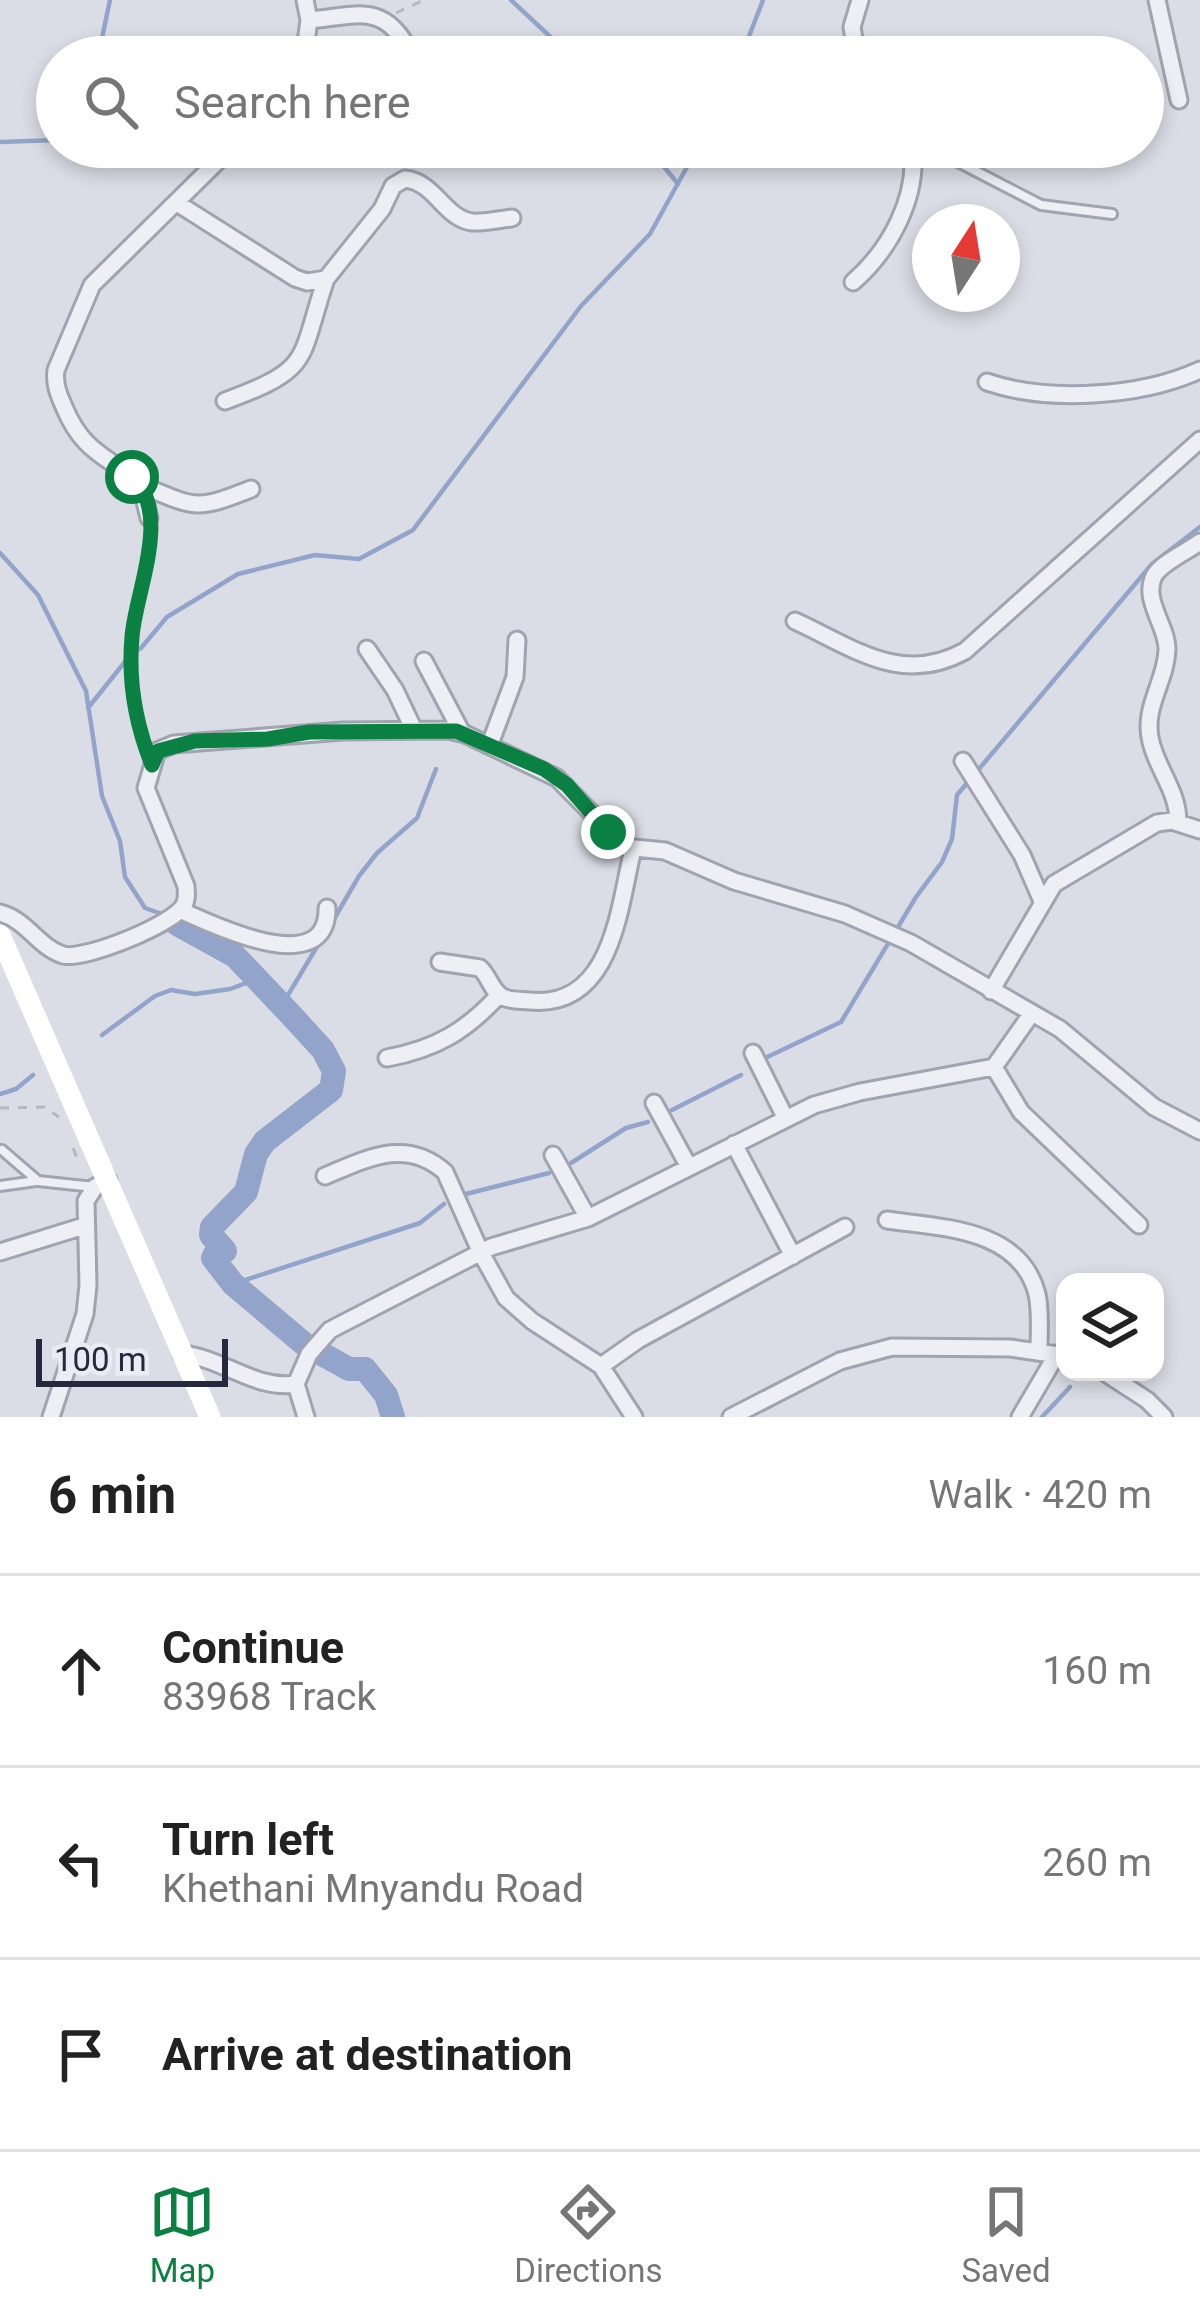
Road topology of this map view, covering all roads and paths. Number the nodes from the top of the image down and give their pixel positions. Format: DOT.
graph roads {
  1 [pos="305,0"];
  2 [pos="424,0"];
  3 [pos="860,0"];
  4 [pos="1157,0"];
  5 [pos="383,19"];
  6 [pos="309,20"];
  7 [pos="307,36"];
  8 [pos="400,36"];
  9 [pos="854,36"];
  10 [pos="1179,100"];
  11 [pos="211,168"];
  12 [pos="913,168"];
  13 [pos="970,168"];
  14 [pos="176,203"];
  15 [pos="1112,214"];
  16 [pos="512,218"];
  17 [pos="326,279"];
  18 [pos="853,282"];
  19 [pos="1200,370"];
  20 [pos="988,382"];
  21 [pos="225,401"];
  22 [pos="1200,440"];
  23 [pos="141,485"];
  24 [pos="251,489"];
  25 [pos="149,518"];
  26 [pos="1200,542"];
  27 [pos="795,621"];
  28 [pos="517,640"];
  29 [pos="367,650"];
  30 [pos="424,661"];
  31 [pos="414,730"];
  32 [pos="462,733"];
  33 [pos="490,744"];
  34 [pos="963,761"];
  35 [pos="152,765"];
  36 [pos="1178,822"];
  37 [pos="1200,830"];
  38 [pos="632,848"];
  39 [pos="1042,901"];
  40 [pos="327,908"];
  41 [pos="180,910"];
  42 [pos="0,914"];
  43 [pos="0,935"];
  44 [pos="440,962"];
  45 [pos="992,991"];
  46 [pos="500,995"];
  47 [pos="1032,1013"];
  48 [pos="753,1053"];
  49 [pos="387,1058"];
  50 [pos="994,1067"];
  51 [pos="654,1102"];
  52 [pos="0,1108"];
  53 [pos="786,1119"];
  54 [pos="62,1121"];
  55 [pos="1200,1131"];
  56 [pos="72,1144"];
  57 [pos="734,1144"];
  58 [pos="2,1150"];
  59 [pos="553,1155"];
  60 [pos="76,1158"];
  61 [pos="689,1167"];
  62 [pos="325,1177"];
  63 [pos="38,1181"];
  64 [pos="101,1184"];
  65 [pos="0,1186"];
  66 [pos="588,1219"];
  67 [pos="887,1220"];
  68 [pos="1139,1225"];
  69 [pos="84,1226"];
  70 [pos="845,1227"];
  71 [pos="0,1252"];
  72 [pos="481,1253"];
  73 [pos="793,1256"];
  74 [pos="1040,1350"];
  75 [pos="182,1354"];
  76 [pos="1056,1354"];
  77 [pos="1056,1362"];
  78 [pos="601,1366"];
  79 [pos="1118,1381"];
  80 [pos="296,1384"];
  81 [pos="51,1417"];
  82 [pos="210,1417"];
  83 [pos="306,1417"];
  84 [pos="634,1417"];
  85 [pos="731,1417"];
  86 [pos="1019,1417"];
  87 [pos="1164,1417"];
  1 -- 6 [label="street"];
  2 -- 5 [label="path"];
  3 -- 9 [label="street"];
  4 -- 10 [label="street"];
  5 -- 6 [label="street"];
  5 -- 8 [label="street"];
  6 -- 7 [label="street"];
  11 -- 14 [label="street"];
  12 -- 18 [label="street"];
  13 -- 15 [label="lane"];
  14 -- 17 [label="street"];
  14 -- 23 [label="street"];
  16 -- 17 [label="street"];
  17 -- 21 [label="street"];
  19 -- 20 [label="street"];
  22 -- 27 [label="street"];
  23 -- 24 [label="street"];
  23 -- 25 [label="street"];
  25 -- 35 [label="path"];
  26 -- 36 [label="street"];
  28 -- 33 [label="street"];
  29 -- 31 [label="street"];
  30 -- 32 [label="street"];
  31 -- 32 [label="street"];
  31 -- 35 [label="street"];
  32 -- 33 [label="street"];
  33 -- 38 [label="street"];
  34 -- 39 [label="street"];
  35 -- 41 [label="street"];
  36 -- 37 [label="street"];
  36 -- 39 [label="street"];
  38 -- 45 [label="street"];
  38 -- 46 [label="street"];
  39 -- 45 [label="street"];
  40 -- 41 [label="street"];
  41 -- 42 [label="street"];
  43 -- 64 [label="main road"];
  44 -- 46 [label="street"];
  45 -- 47 [label="street"];
  46 -- 49 [label="street"];
  47 -- 50 [label="street"];
  47 -- 55 [label="street"];
  48 -- 53 [label="street"];
  50 -- 53 [label="street"];
  50 -- 68 [label="street"];
  51 -- 61 [label="street"];
  52 -- 54 [label="path"];
  53 -- 57 [label="street"];
  56 -- 60 [label="path"];
  57 -- 61 [label="street"];
  57 -- 73 [label="street"];
  58 -- 63 [label="lane"];
  59 -- 66 [label="street"];
  61 -- 66 [label="street"];
  62 -- 72 [label="street"];
  63 -- 64 [label="lane"];
  63 -- 65 [label="lane"];
  64 -- 69 [label="street"];
  64 -- 75 [label="main road"];
  66 -- 72 [label="street"];
  67 -- 74 [label="street"];
  69 -- 71 [label="street"];
  69 -- 81 [label="street"];
  70 -- 73 [label="street"];
  72 -- 78 [label="street"];
  72 -- 80 [label="street"];
  73 -- 78 [label="street"];
  74 -- 76 [label="street"];
  74 -- 85 [label="street"];
  75 -- 80 [label="street"];
  75 -- 82 [label="main road"];
  77 -- 86 [label="street"];
  78 -- 84 [label="street"];
  79 -- 87 [label="street"];
  80 -- 83 [label="street"];
}
